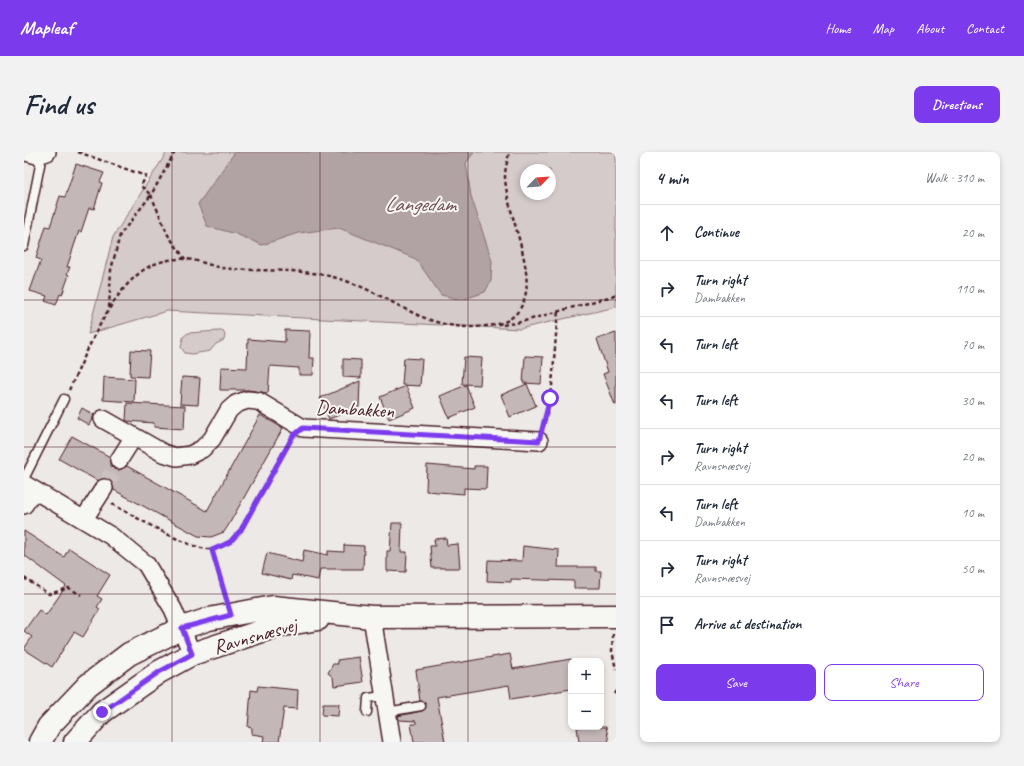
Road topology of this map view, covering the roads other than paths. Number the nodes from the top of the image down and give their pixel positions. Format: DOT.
graph roads {
  1 [pos="38,153"];
  2 [pos="24,246"];
  3 [pos="64,399"];
  4 [pos="103,419"];
  5 [pos="133,438"];
  6 [pos="539,441"];
  7 [pos="119,460"];
  8 [pos="27,484"];
  9 [pos="101,492"];
  10 [pos="24,506"];
  11 [pos="84,519"];
  12 [pos="344,614"];
  13 [pos="614,616"];
  14 [pos="372,617"];
  15 [pos="182,628"];
  16 [pos="192,654"];
  17 [pos="385,704"];
  18 [pos="421,706"];
  19 [pos="367,712"];
  20 [pos="40,742"];
  21 [pos="76,742"];
  22 [pos="392,742"];
  1 -- 2 [label="lane"];
  3 -- 8 [label="lane"];
  4 -- 5 [label="street, Dambakken"];
  5 -- 6 [label="street, Dambakken"];
  5 -- 7 [label="street"];
  8 -- 10 [label="street"];
  8 -- 11 [label="street"];
  9 -- 11 [label="street"];
  11 -- 15 [label="street"];
  12 -- 14 [label="main road, Ravnsnæsvej"];
  12 -- 15 [label="main road, Ravnsnæsvej"];
  12 -- 16 [label="main road, Ravnsnæsvej"];
  13 -- 14 [label="main road, Ravnsnæsvej"];
  14 -- 17 [label="street"];
  15 -- 16 [label="street"];
  15 -- 20 [label="main road, Ravnsnæsvej"];
  16 -- 21 [label="main road, Ravnsnæsvej"];
  17 -- 18 [label="lane"];
  17 -- 19 [label="lane"];
  17 -- 22 [label="street"];
}
